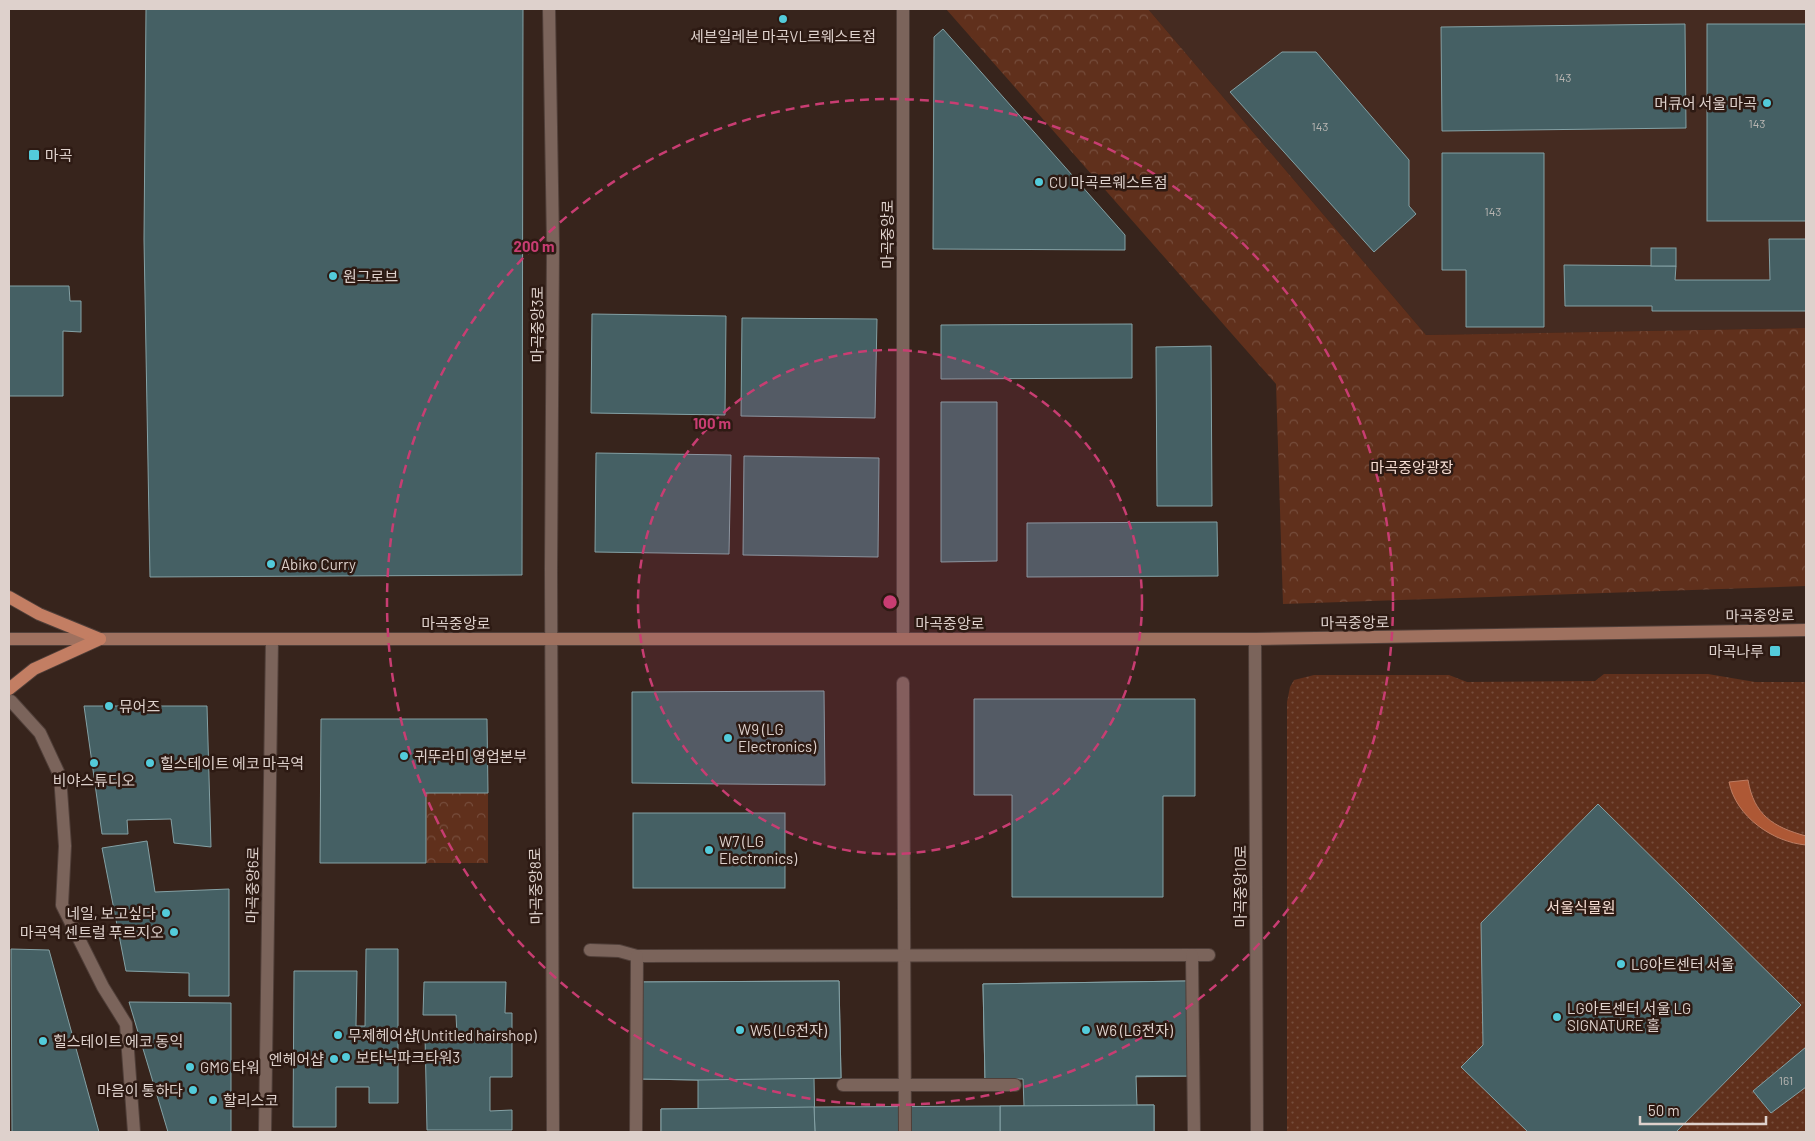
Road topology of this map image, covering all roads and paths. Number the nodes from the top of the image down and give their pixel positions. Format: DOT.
graph roads {
  1 [pos="549,9"];
  2 [pos="903,9"];
  3 [pos="9,597"];
  4 [pos="1806,630"];
  5 [pos="9,639"];
  6 [pos="100,639"];
  7 [pos="272,639"];
  8 [pos="904,639"];
  9 [pos="1255,639"];
  10 [pos="551,640"];
  11 [pos="903,683"];
  12 [pos="10,695"];
  13 [pos="590,950"];
  14 [pos="1192,955"];
  15 [pos="1209,955"];
  16 [pos="637,956"];
  17 [pos="906,956"];
  18 [pos="905,1084"];
  19 [pos="843,1085"];
  20 [pos="1015,1085"];
  21 [pos="134,1132"];
  22 [pos="265,1132"];
  23 [pos="552,1132"];
  24 [pos="636,1132"];
  25 [pos="905,1132"];
  26 [pos="1194,1132"];
  27 [pos="1257,1132"];
  1 -- 10 [label="street, 마곡중앙3로"];
  2 -- 8 [label="street, 마곡중앙로"];
  3 -- 6 [label="main road"];
  4 -- 9 [label="main road, 마곡중앙로"];
  5 -- 6 [label="main road, 마곡중앙로"];
  6 -- 7 [label="main road, 마곡중앙로"];
  6 -- 12 [label="main road"];
  7 -- 10 [label="main road, 마곡중앙로"];
  7 -- 22 [label="street, 마곡중앙6로"];
  8 -- 9 [label="main road, 마곡중앙로"];
  8 -- 10 [label="main road, 마곡중앙로"];
  9 -- 27 [label="street, 마곡중앙10로"];
  10 -- 23 [label="street, 마곡중앙8로"];
  11 -- 17 [label="street"];
  12 -- 21 [label="street"];
  13 -- 16 [label="street"];
  14 -- 15 [label="street"];
  14 -- 17 [label="street"];
  14 -- 26 [label="street"];
  16 -- 17 [label="street"];
  16 -- 24 [label="street"];
  17 -- 18 [label="street"];
  18 -- 19 [label="street"];
  18 -- 20 [label="street"];
  18 -- 25 [label="street"];
}
